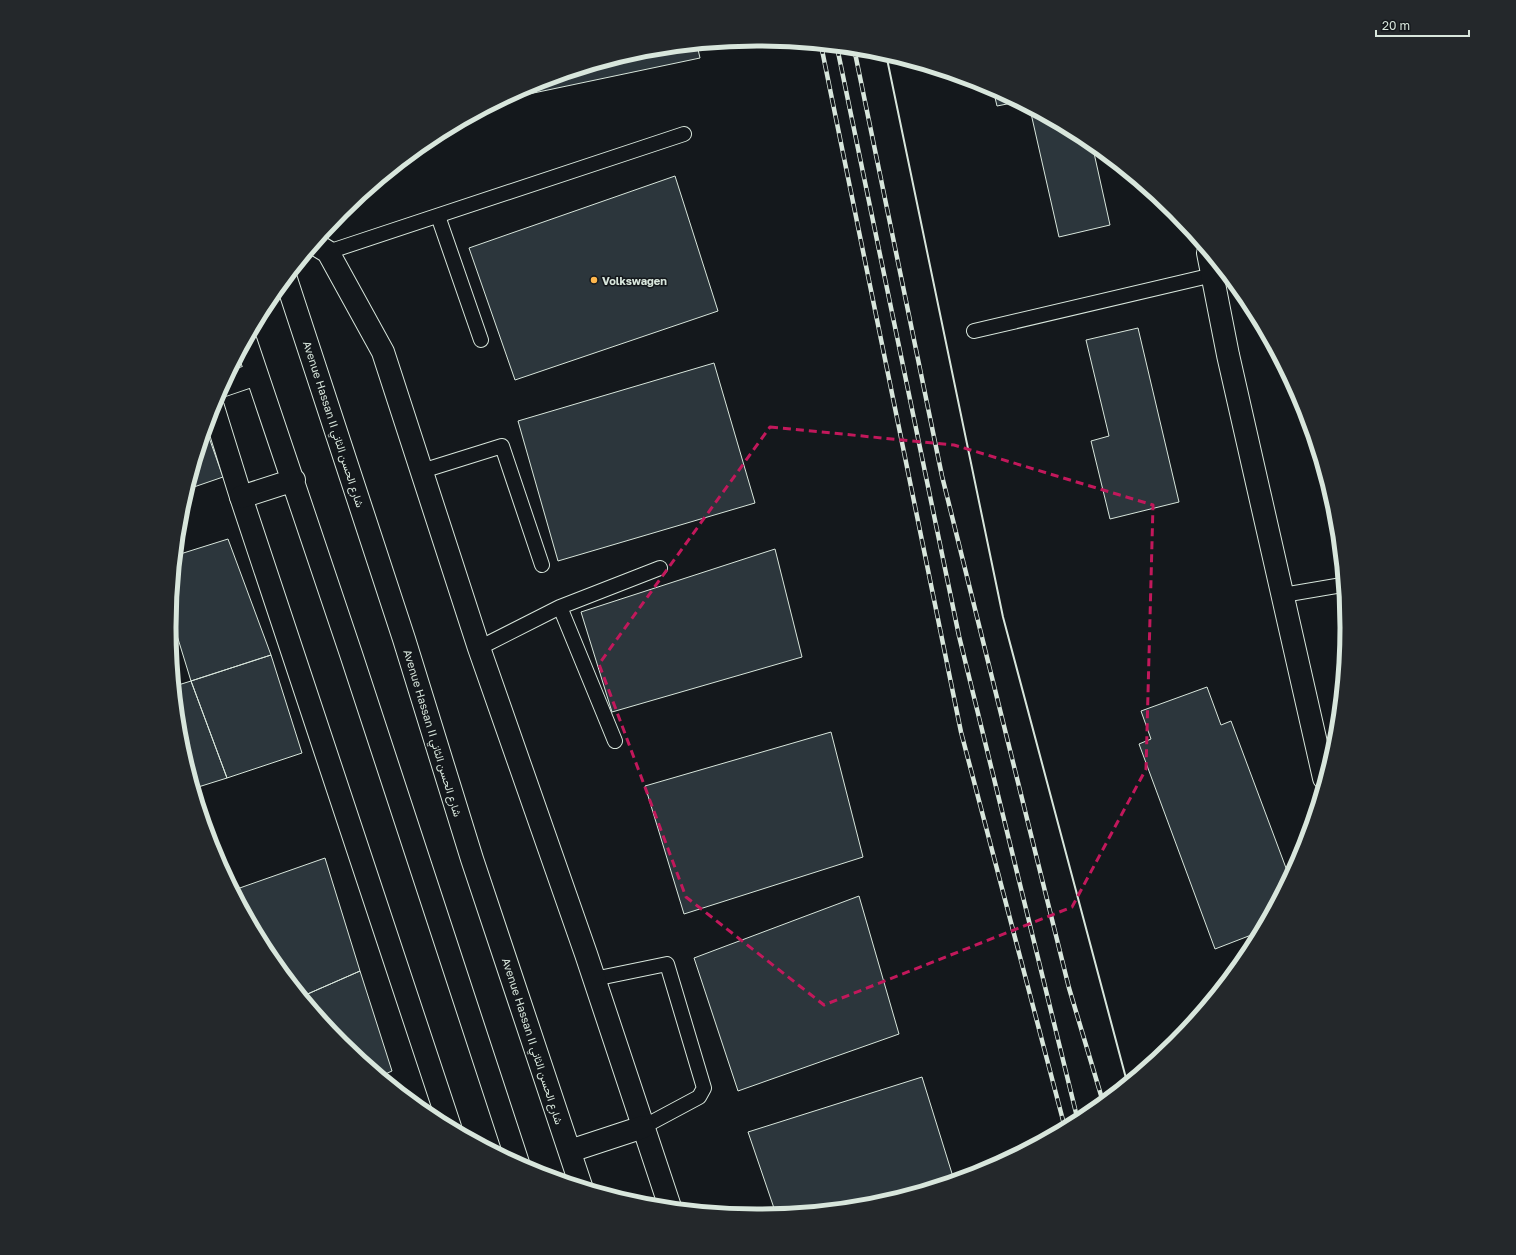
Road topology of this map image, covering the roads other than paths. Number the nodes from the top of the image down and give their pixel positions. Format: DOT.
graph roads {
  1 [pos="684,134"];
  2 [pos="438,216"];
  3 [pos="322,248"];
  4 [pos="1210,263"];
  5 [pos="1213,275"];
  6 [pos="288,286"];
  7 [pos="974,331"];
  8 [pos="481,340"];
  9 [pos="248,348"];
  10 [pos="256,374"];
  11 [pos="231,383"];
  12 [pos="216,417"];
  13 [pos="422,471"];
  14 [pos="294,480"];
  15 [pos="242,497"];
  16 [pos="542,565"];
  17 [pos="660,568"];
  18 [pos="1338,585"];
  19 [pos="1283,596"];
  20 [pos="560,607"];
  21 [pos="479,648"];
  22 [pos="615,741"];
  23 [pos="1322,769"];
  24 [pos="594,979"];
  25 [pos="447,1119"];
  26 [pos="643,1127"];
  27 [pos="570,1151"];
  28 [pos="516,1156"];
  29 [pos="579,1181"];
  30 [pos="668,1202"];
  1 -- 2 [label="lane"];
  2 -- 3 [label="lane"];
  2 -- 8 [label="lane"];
  3 -- 13 [label="street"];
  4 -- 5 [label="street"];
  5 -- 7 [label="lane"];
  5 -- 19 [label="street"];
  6 -- 27 [label="street, Avenue Hassan II شارع الحسن الثاني"];
  9 -- 10 [label="street"];
  10 -- 11 [label="street"];
  10 -- 14 [label="street"];
  12 -- 15 [label="street"];
  13 -- 16 [label="lane"];
  13 -- 21 [label="street"];
  14 -- 15 [label="street"];
  14 -- 28 [label="street"];
  15 -- 25 [label="street"];
  17 -- 20 [label="lane"];
  18 -- 19 [label="lane"];
  19 -- 23 [label="street"];
  20 -- 21 [label="lane"];
  20 -- 22 [label="lane"];
  21 -- 24 [label="street"];
  24 -- 26 [label="street"];
  24 -- 26 [label="lane"];
  26 -- 27 [label="street"];
  26 -- 30 [label="street"];
  27 -- 29 [label="street, Avenue Hassan II شارع الحسن الثاني"];
}
